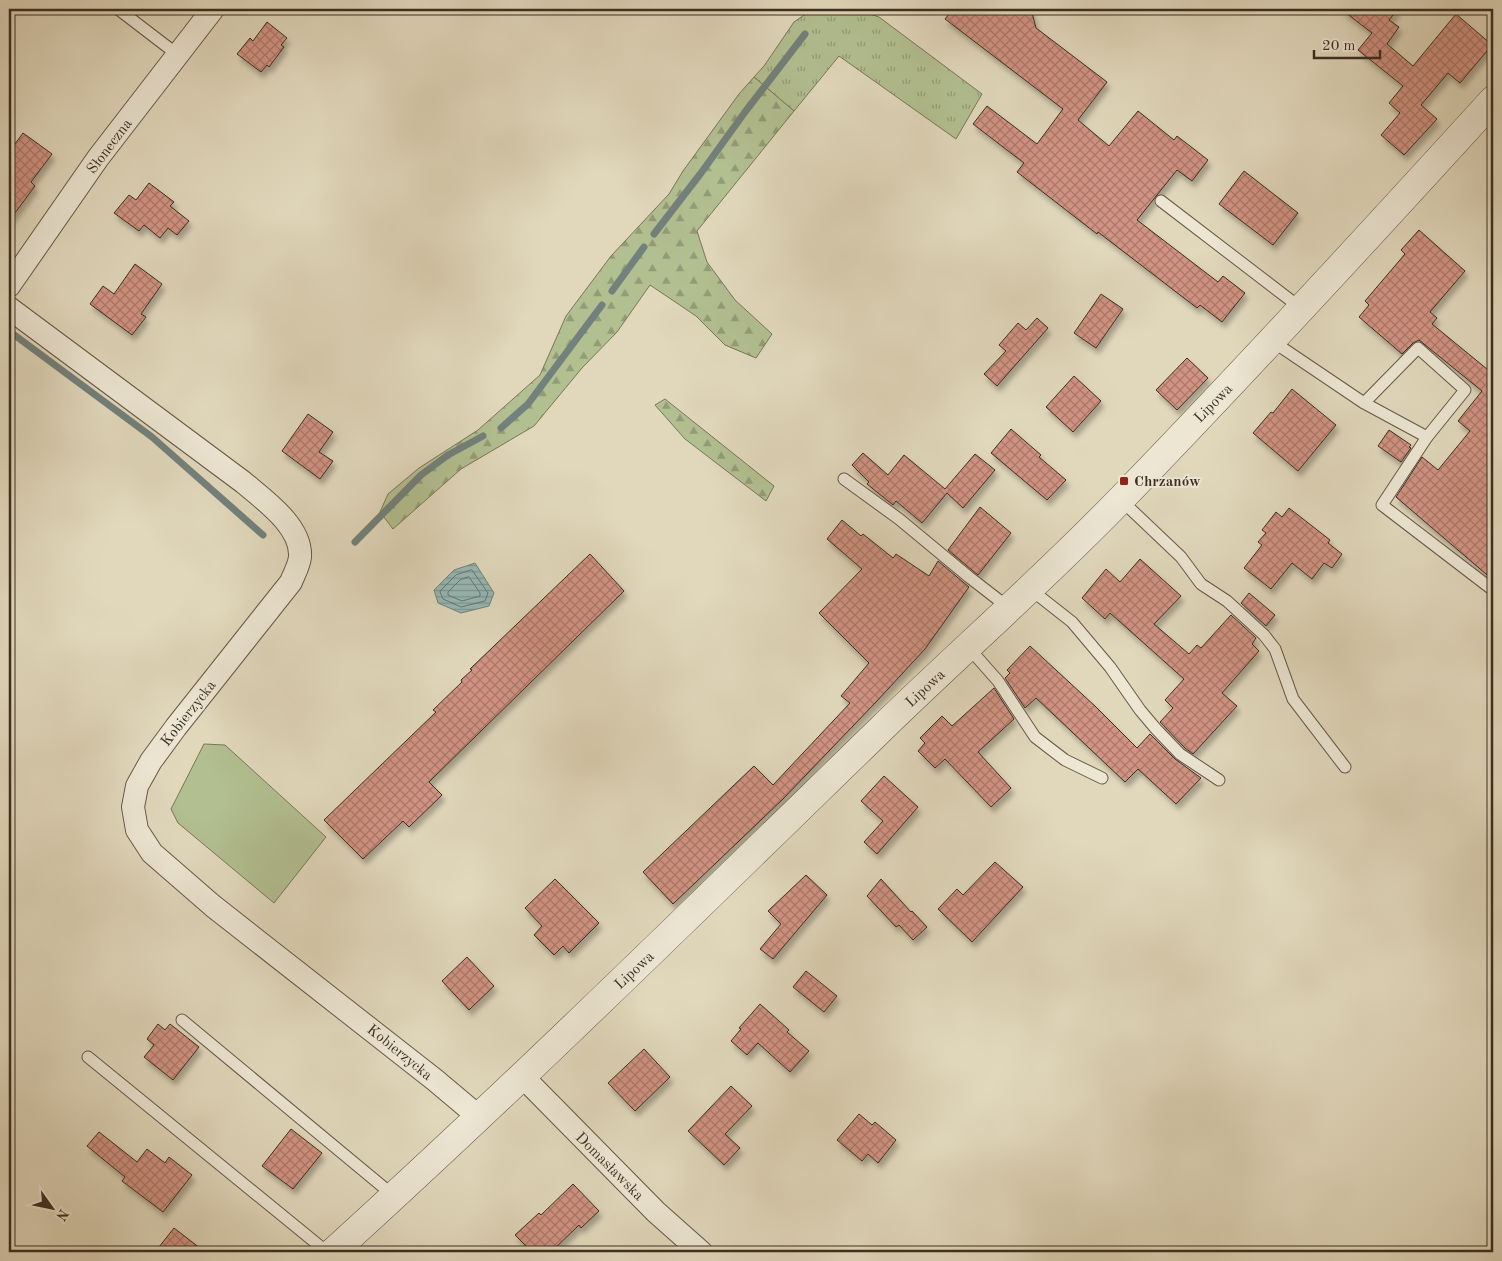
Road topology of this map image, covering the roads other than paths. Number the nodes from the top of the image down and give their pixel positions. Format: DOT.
graph roads {
  1 [pos="118,9"];
  2 [pos="213,9"];
  3 [pos="178,55"];
  4 [pos="1493,100"];
  5 [pos="1161,201"];
  6 [pos="9,286"];
  7 [pos="9,308"];
  8 [pos="1302,309"];
  9 [pos="1272,341"];
  10 [pos="1364,403"];
  11 [pos="1427,437"];
  12 [pos="844,479"];
  13 [pos="1121,500"];
  14 [pos="1030,589"];
  15 [pos="1493,590"];
  16 [pos="1009,608"];
  17 [pos="968,647"];
  18 [pos="1345,767"];
  19 [pos="1102,778"];
  20 [pos="1219,780"];
  21 [pos="182,1020"];
  22 [pos="88,1057"];
  23 [pos="522,1076"];
  24 [pos="479,1117"];
  25 [pos="394,1196"];
  26 [pos="327,1252"];
  27 [pos="333,1252"];
  28 [pos="701,1252"];
  1 -- 3 [label="lane"];
  2 -- 3 [label="street, Słoneczna"];
  3 -- 6 [label="street, Słoneczna"];
  4 -- 8 [label="street, Lipowa"];
  5 -- 8 [label="lane"];
  7 -- 24 [label="street, Kobierzycka"];
  8 -- 9 [label="street, Lipowa"];
  9 -- 10 [label="lane"];
  9 -- 13 [label="street, Lipowa"];
  10 -- 11 [label="lane"];
  10 -- 11 [label="lane"];
  11 -- 15 [label="lane"];
  12 -- 16 [label="lane"];
  13 -- 14 [label="street, Lipowa"];
  13 -- 18 [label="lane"];
  14 -- 16 [label="street, Lipowa"];
  14 -- 20 [label="lane"];
  16 -- 17 [label="street, Lipowa"];
  17 -- 19 [label="lane"];
  17 -- 23 [label="street, Lipowa"];
  21 -- 25 [label="lane"];
  22 -- 26 [label="lane"];
  23 -- 24 [label="street, Lipowa"];
  23 -- 28 [label="street, Domasławska"];
  24 -- 25 [label="street, Lipowa"];
  25 -- 27 [label="street, Lipowa"];
}
